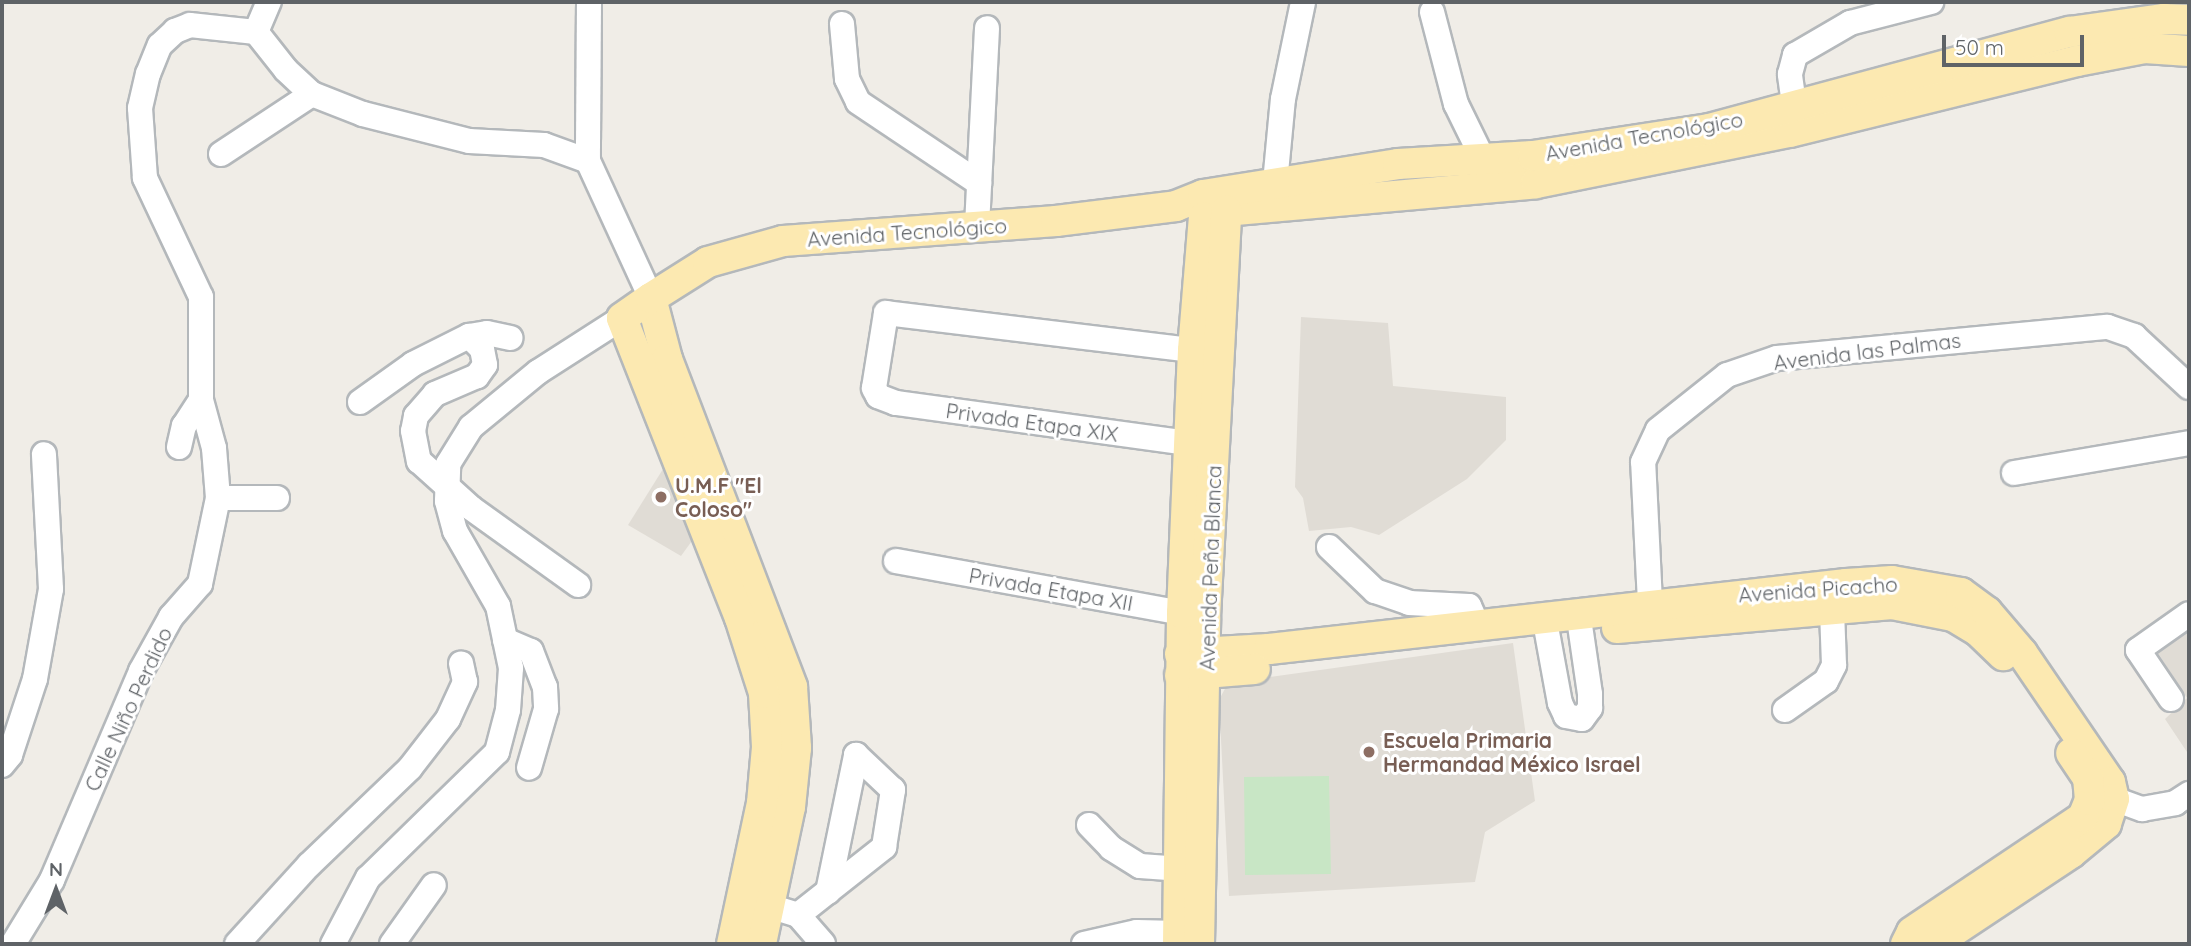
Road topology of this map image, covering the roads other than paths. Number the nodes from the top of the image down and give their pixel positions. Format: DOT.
graph roads {
  1 [pos="269,2"];
  2 [pos="589,2"];
  3 [pos="1303,2"];
  4 [pos="1931,2"];
  5 [pos="1432,12"];
  6 [pos="2176,13"];
  7 [pos="842,24"];
  8 [pos="988,28"];
  9 [pos="256,32"];
  10 [pos="2189,51"];
  11 [pos="312,94"];
  12 [pos="1794,104"];
  13 [pos="221,154"];
  14 [pos="1483,159"];
  15 [pos="588,161"];
  16 [pos="979,183"];
  17 [pos="1275,183"];
  18 [pos="1215,203"];
  19 [pos="977,226"];
  20 [pos="651,298"];
  21 [pos="622,318"];
  22 [pos="469,336"];
  23 [pos="510,338"];
  24 [pos="1193,349"];
  25 [pos="2189,385"];
  26 [pos="201,400"];
  27 [pos="360,402"];
  28 [pos="1188,443"];
  29 [pos="2189,443"];
  30 [pos="179,447"];
  31 [pos="44,454"];
  32 [pos="2014,474"];
  33 [pos="446,487"];
  34 [pos="218,498"];
  35 [pos="277,498"];
  36 [pos="1329,547"];
  37 [pos="896,561"];
  38 [pos="578,585"];
  39 [pos="1832,610"];
  40 [pos="1650,614"];
  41 [pos="2189,614"];
  42 [pos="1194,616"];
  43 [pos="1580,622"];
  44 [pos="1477,624"];
  45 [pos="1545,626"];
  46 [pos="505,640"];
  47 [pos="461,663"];
  48 [pos="1193,664"];
  49 [pos="2171,699"];
  50 [pos="1785,709"];
  51 [pos="2,765"];
  52 [pos="529,768"];
  53 [pos="2189,795"];
  54 [pos="2114,799"];
  55 [pos="1089,825"];
  56 [pos="2064,845"];
  57 [pos="1182,869"];
  58 [pos="434,885"];
  59 [pos="828,892"];
  60 [pos="769,906"];
  61 [pos="798,915"];
  62 [pos="1185,941"];
  63 [pos="13,944"];
  64 [pos="237,944"];
  65 [pos="334,944"];
  66 [pos="392,944"];
  67 [pos="732,944"];
  68 [pos="761,944"];
  69 [pos="823,944"];
  70 [pos="1084,944"];
  71 [pos="1906,944"];
  72 [pos="1934,944"];
  1 -- 9 [label="street"];
  2 -- 15 [label="street"];
  3 -- 17 [label="street"];
  4 -- 12 [label="street"];
  5 -- 14 [label="street"];
  6 -- 12 [label="main road, Avenida Tecnológico"];
  7 -- 16 [label="street"];
  8 -- 16 [label="street"];
  9 -- 11 [label="street"];
  9 -- 26 [label="street, Calle Niño Perdido"];
  10 -- 18 [label="main road, Avenida Tecnológico"];
  11 -- 13 [label="street"];
  11 -- 15 [label="street"];
  12 -- 14 [label="main road, Avenida Tecnológico"];
  14 -- 17 [label="main road, Avenida Tecnológico"];
  15 -- 20 [label="street"];
  16 -- 19 [label="street"];
  17 -- 18 [label="main road, Avenida Tecnológico"];
  18 -- 19 [label="main road, Avenida Tecnológico"];
  18 -- 24 [label="main road, Avenida Peña Blanca"];
  18 -- 42 [label="main road, Avenida Peña Blanca"];
  19 -- 20 [label="main road, Avenida Tecnológico"];
  20 -- 21 [label="main road, Avenida Tecnológico"];
  20 -- 60 [label="main road"];
  21 -- 33 [label="street"];
  21 -- 67 [label="main road"];
  22 -- 23 [label="street"];
  22 -- 27 [label="street"];
  22 -- 33 [label="street"];
  24 -- 28 [label="main road, Avenida Peña Blanca"];
  24 -- 28 [label="street, Privada Etapa XIX"];
  25 -- 40 [label="street, Avenida las Palmas"];
  26 -- 30 [label="street"];
  26 -- 34 [label="street, Calle Niño Perdido"];
  28 -- 42 [label="main road, Avenida Peña Blanca"];
  29 -- 32 [label="street"];
  31 -- 51 [label="street"];
  33 -- 38 [label="street"];
  33 -- 46 [label="street"];
  34 -- 35 [label="street"];
  34 -- 63 [label="street, Calle Niño Perdido"];
  36 -- 44 [label="street"];
  37 -- 42 [label="street, Privada Etapa XII"];
  39 -- 40 [label="main road, Avenida Picacho"];
  39 -- 50 [label="street"];
  39 -- 56 [label="main road, Avenida Picacho"];
  40 -- 43 [label="main road, Avenida Picacho"];
  40 -- 54 [label="main road, Avenida Picacho"];
  41 -- 49 [label="street"];
  42 -- 48 [label="main road, Avenida Peña Blanca"];
  43 -- 45 [label="main road, Avenida Picacho"];
  43 -- 45 [label="street"];
  44 -- 45 [label="main road, Avenida Picacho"];
  44 -- 48 [label="main road, Avenida Picacho"];
  45 -- 48 [label="main road, Avenida Picacho"];
  46 -- 52 [label="street"];
  46 -- 65 [label="street"];
  47 -- 64 [label="street"];
  48 -- 57 [label="main road, Avenida Peña Blanca"];
  48 -- 62 [label="main road, Avenida Peña Blanca"];
  53 -- 54 [label="street"];
  54 -- 56 [label="main road, Avenida Picacho"];
  55 -- 57 [label="street"];
  56 -- 71 [label="main road, Avenida Picacho"];
  56 -- 72 [label="main road, Avenida Picacho"];
  57 -- 62 [label="main road, Avenida Peña Blanca"];
  58 -- 66 [label="street"];
  59 -- 59 [label="street"];
  59 -- 61 [label="street"];
  60 -- 61 [label="street"];
  60 -- 68 [label="main road"];
  61 -- 69 [label="street"];
  62 -- 70 [label="street"];
}
